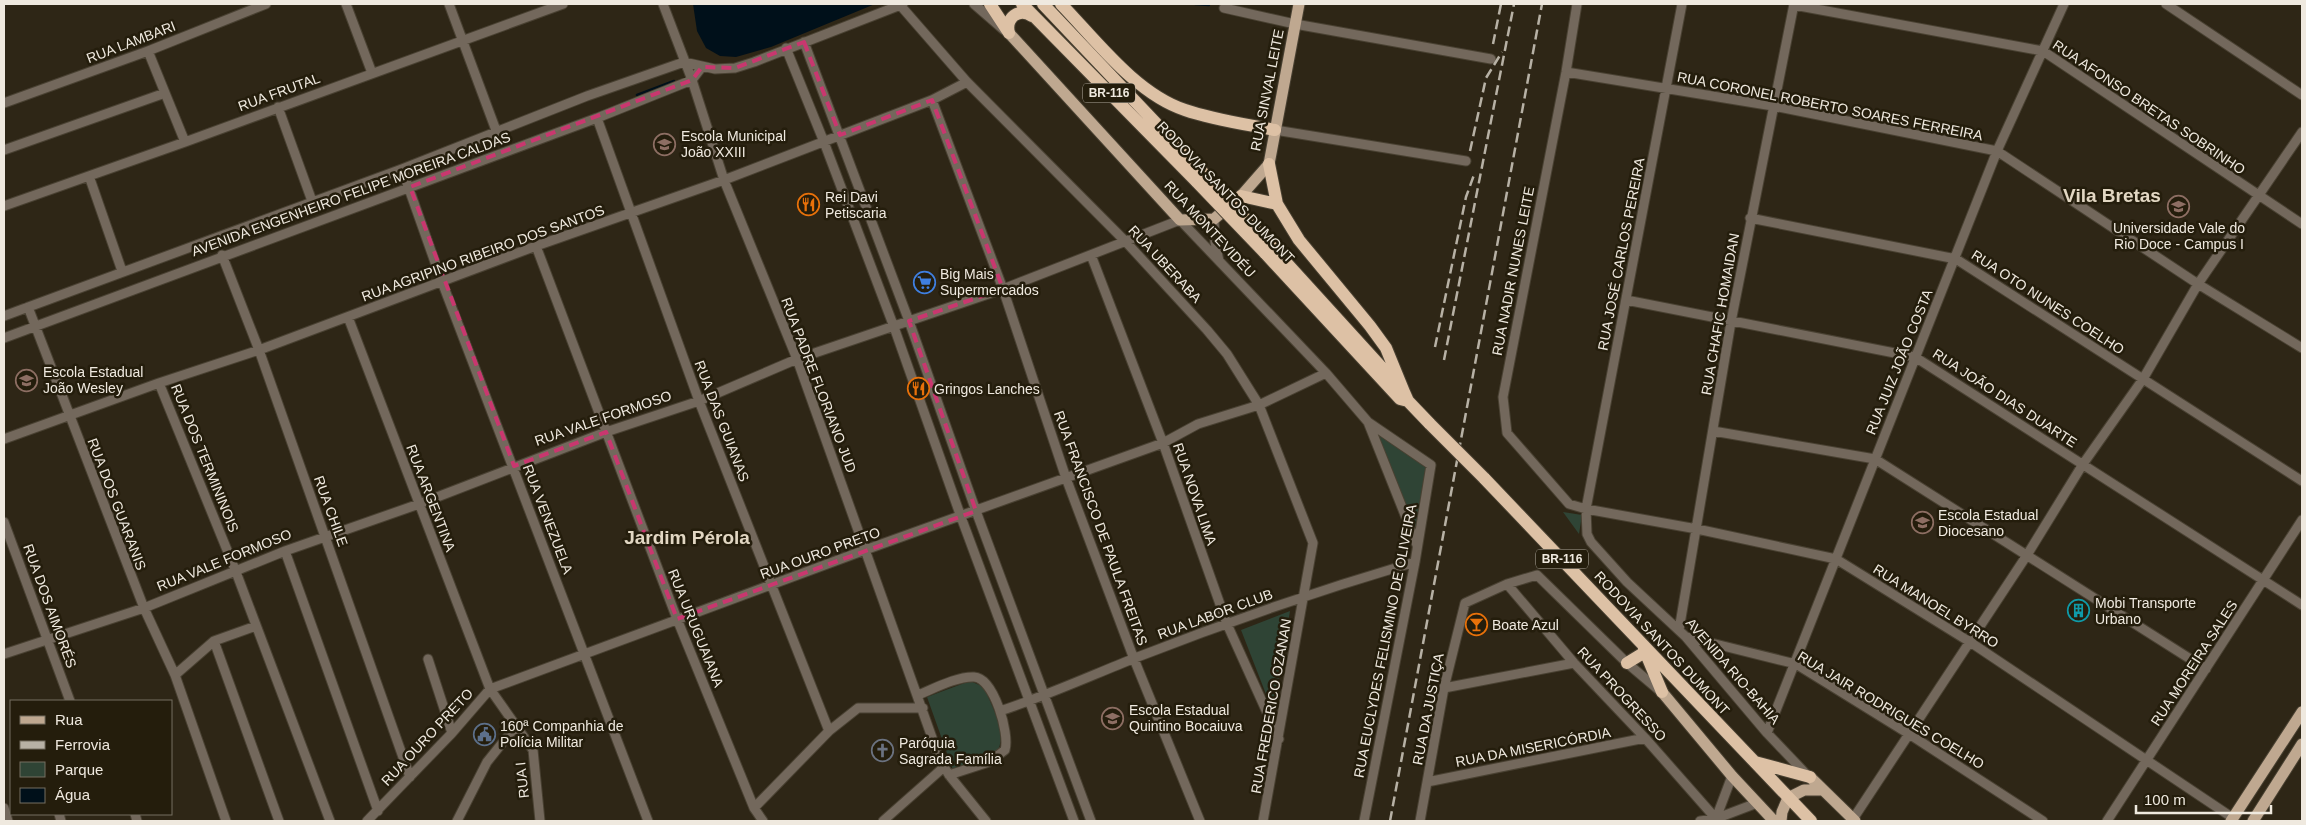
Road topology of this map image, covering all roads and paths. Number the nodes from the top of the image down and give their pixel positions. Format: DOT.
graph roads {
  1 [pos="266,4"];
  2 [pos="346,4"];
  3 [pos="449,4"];
  4 [pos="563,4"];
  5 [pos="663,4"];
  6 [pos="902,4"];
  7 [pos="974,4"];
  8 [pos="990,4"];
  9 [pos="1022,4"];
  10 [pos="1042,4"];
  11 [pos="1061,4"];
  12 [pos="1299,4"];
  13 [pos="1577,4"];
  14 [pos="1682,4"];
  15 [pos="1794,4"];
  16 [pos="2064,4"];
  17 [pos="2166,4"];
  18 [pos="1224,8"];
  19 [pos="1032,16"];
  20 [pos="1295,24"];
  21 [pos="1009,33"];
  22 [pos="462,41"];
  23 [pos="804,42"];
  24 [pos="786,48"];
  25 [pos="148,51"];
  26 [pos="2043,51"];
  27 [pos="1491,59"];
  28 [pos="684,62"];
  29 [pos="702,67"];
  30 [pos="1566,72"];
  31 [pos="372,73"];
  32 [pos="692,80"];
  33 [pos="967,82"];
  34 [pos="1666,89"];
  35 [pos="165,93"];
  36 [pos="2302,95"];
  37 [pos="932,100"];
  38 [pos="4,103"];
  39 [pos="1773,106"];
  40 [pos="278,107"];
  41 [pos="597,118"];
  42 [pos="1275,130"];
  43 [pos="2302,132"];
  44 [pos="497,133"];
  45 [pos="840,135"];
  46 [pos="185,142"];
  47 [pos="824,142"];
  48 [pos="4,150"];
  49 [pos="1997,151"];
  50 [pos="1466,161"];
  51 [pos="1269,164"];
  52 [pos="402,169"];
  53 [pos="89,176"];
  54 [pos="1201,179"];
  55 [pos="724,180"];
  56 [pos="410,187"];
  57 [pos="1241,196"];
  58 [pos="2260,197"];
  59 [pos="312,201"];
  60 [pos="1277,204"];
  61 [pos="4,206"];
  62 [pos="631,214"];
  63 [pos="1750,218"];
  64 [pos="1214,219"];
  65 [pos="1180,220"];
  66 [pos="2302,224"];
  67 [pos="1126,242"];
  68 [pos="536,246"];
  69 [pos="222,255"];
  70 [pos="1091,255"];
  71 [pos="1956,259"];
  72 [pos="1219,262"];
  73 [pos="122,270"];
  74 [pos="442,282"];
  75 [pos="2198,284"];
  76 [pos="1003,290"];
  77 [pos="1626,300"];
  78 [pos="28,307"];
  79 [pos="4,316"];
  80 [pos="348,317"];
  81 [pos="909,321"];
  82 [pos="1731,322"];
  83 [pos="35,326"];
  84 [pos="894,327"];
  85 [pos="4,338"];
  86 [pos="2302,348"];
  87 [pos="259,350"];
  88 [pos="1915,356"];
  89 [pos="797,359"];
  90 [pos="1326,373"];
  91 [pos="2143,379"];
  92 [pos="159,383"];
  93 [pos="1406,396"];
  94 [pos="699,401"];
  95 [pos="1259,405"];
  96 [pos="68,415"];
  97 [pos="1368,422"];
  98 [pos="1713,431"];
  99 [pos="606,432"];
  100 [pos="4,439"];
  101 [pos="1163,443"];
  102 [pos="1875,459"];
  103 [pos="2083,464"];
  104 [pos="1431,465"];
  105 [pos="514,466"];
  106 [pos="1066,478"];
  107 [pos="2302,481"];
  108 [pos="419,504"];
  109 [pos="1586,509"];
  110 [pos="976,511"];
  111 [pos="961,517"];
  112 [pos="2302,520"];
  113 [pos="4,522"];
  114 [pos="1697,529"];
  115 [pos="326,538"];
  116 [pos="1417,545"];
  117 [pos="865,550"];
  118 [pos="285,551"];
  119 [pos="2027,555"];
  120 [pos="1836,559"];
  121 [pos="1415,562"];
  122 [pos="236,572"];
  123 [pos="2265,581"];
  124 [pos="1507,584"];
  125 [pos="770,585"];
  126 [pos="1305,595"];
  127 [pos="2302,605"];
  128 [pos="144,608"];
  129 [pos="677,620"];
  130 [pos="1227,624"];
  131 [pos="256,626"];
  132 [pos="1678,630"];
  133 [pos="1686,637"];
  134 [pos="49,639"];
  135 [pos="1639,640"];
  136 [pos="214,641"];
  137 [pos="1970,642"];
  138 [pos="1645,652"];
  139 [pos="4,654"];
  140 [pos="584,655"];
  141 [pos="1134,658"];
  142 [pos="428,659"];
  143 [pos="1574,663"];
  144 [pos="1627,663"];
  145 [pos="1796,664"];
  146 [pos="2206,669"];
  147 [pos="175,675"];
  148 [pos="1444,688"];
  149 [pos="490,689"];
  150 [pos="1662,692"];
  151 [pos="918,695"];
  152 [pos="1045,696"];
  153 [pos="70,700"];
  154 [pos="1030,702"];
  155 [pos="923,708"];
  156 [pos="1000,711"];
  157 [pos="2302,712"];
  158 [pos="515,727"];
  159 [pos="829,731"];
  160 [pos="452,733"];
  161 [pos="1767,733"];
  162 [pos="1909,734"];
  163 [pos="1645,738"];
  164 [pos="1279,739"];
  165 [pos="2302,744"];
  166 [pos="1753,761"];
  167 [pos="2146,761"];
  168 [pos="944,767"];
  169 [pos="949,775"];
  170 [pos="1732,776"];
  171 [pos="410,777"];
  172 [pos="1810,777"];
  173 [pos="1427,782"];
  174 [pos="1821,790"];
  175 [pos="1788,798"];
  176 [pos="1756,803"];
  177 [pos="754,808"];
  178 [pos="378,811"];
  179 [pos="1716,820"];
  180 [pos="1854,820"];
  181 [pos="2232,820"];
  182 [pos="226,821"];
  183 [pos="279,821"];
  184 [pos="330,821"];
  185 [pos="367,821"];
  186 [pos="457,821"];
  187 [pos="540,821"];
  188 [pos="648,821"];
  189 [pos="762,821"];
  190 [pos="883,821"];
  191 [pos="986,821"];
  192 [pos="1074,821"];
  193 [pos="1090,821"];
  194 [pos="1200,821"];
  195 [pos="1263,821"];
  196 [pos="1364,821"];
  197 [pos="1420,821"];
  198 [pos="1700,821"];
  199 [pos="1774,821"];
  200 [pos="1781,821"];
  201 [pos="1811,821"];
  202 [pos="2043,821"];
  203 [pos="2107,821"];
  204 [pos="2254,821"];
  1 -- 25 [label="street, RUA LAMBARI"];
  2 -- 31 [label="street"];
  3 -- 22 [label="street"];
  4 -- 22 [label="street, RUA FRUTAL"];
  5 -- 28 [label="street, RUA PADRE FLORIANO JUD"];
  6 -- 23 [label="street"];
  6 -- 33 [label="street, RUA UBERABA"];
  7 -- 21 [label="street, RUA MONTEVIDÉU"];
  8 -- 21 [label="highway"];
  9 -- 19 [label="highway, RODOVIA SANTOS DUMONT / BR-116"];
  10 -- 54 [label="highway, RODOVIA SANTOS DUMONT / BR-116"];
  11 -- 42 [label="highway"];
  12 -- 20 [label="main road, RUA SINVAL LEITE"];
  13 -- 30 [label="street, RUA NADIR NUNES LEITE"];
  14 -- 34 [label="street, RUA JOSÉ CARLOS PEREIRA"];
  15 -- 26 [label="street, RUA AFONSO BRETAS SOBRINHO"];
  15 -- 39 [label="street, RUA CHAFIC HOMAIDAN"];
  16 -- 26 [label="street, RUA JUIZ JOÃO COSTA"];
  17 -- 36 [label="street"];
  18 -- 20 [label="street"];
  19 -- 21 [label="highway"];
  19 -- 54 [label="highway, RODOVIA SANTOS DUMONT / BR-116"];
  20 -- 27 [label="street"];
  20 -- 42 [label="main road, RUA SINVAL LEITE"];
  21 -- 65 [label="main road, RUA MONTEVIDÉU"];
  22 -- 31 [label="street, RUA FRUTAL"];
  22 -- 44 [label="street"];
  23 -- 24 [label="street"];
  23 -- 45 [label="street"];
  24 -- 29 [label="street"];
  24 -- 47 [label="street"];
  25 -- 35 [label="street"];
  25 -- 38 [label="street, RUA LAMBARI"];
  26 -- 49 [label="street, RUA JUIZ JOÃO COSTA"];
  26 -- 58 [label="street, RUA AFONSO BRETAS SOBRINHO"];
  28 -- 29 [label="street"];
  28 -- 32 [label="street, RUA PADRE FLORIANO JUD"];
  28 -- 44 [label="street, AVENIDA ENGENHEIRO FELIPE MOREIRA CALDAS"];
  29 -- 32 [label="street"];
  30 -- 34 [label="street, RUA CORONEL ROBERTO SOARES FERREIRA"];
  30 -- 109 [label="street, RUA NADIR NUNES LEITE"];
  31 -- 40 [label="street, RUA FRUTAL"];
  32 -- 41 [label="street, AVENIDA ENGENHEIRO FELIPE MOREIRA CALDAS"];
  32 -- 55 [label="street, RUA PADRE FLORIANO JUD"];
  33 -- 37 [label="street, RUA AGRIPINO RIBEIRO DOS SANTOS"];
  33 -- 67 [label="street, RUA UBERABA"];
  34 -- 39 [label="street, RUA CORONEL ROBERTO SOARES FERREIRA"];
  34 -- 77 [label="street, RUA JOSÉ CARLOS PEREIRA"];
  35 -- 46 [label="street"];
  35 -- 48 [label="street"];
  37 -- 45 [label="street, RUA AGRIPINO RIBEIRO DOS SANTOS"];
  37 -- 76 [label="street, RUA FRANCISCO DE PAULA FREITAS"];
  39 -- 49 [label="street, RUA CORONEL ROBERTO SOARES FERREIRA"];
  39 -- 63 [label="street, RUA CHAFIC HOMAIDAN"];
  40 -- 46 [label="street, RUA FRUTAL"];
  40 -- 59 [label="street"];
  41 -- 56 [label="street, AVENIDA ENGENHEIRO FELIPE MOREIRA CALDAS"];
  41 -- 62 [label="street, RUA DAS GUIANAS"];
  42 -- 50 [label="street"];
  42 -- 51 [label="main road, RUA SINVAL LEITE"];
  43 -- 58 [label="street"];
  44 -- 52 [label="street, AVENIDA ENGENHEIRO FELIPE MOREIRA CALDAS"];
  45 -- 47 [label="street, RUA AGRIPINO RIBEIRO DOS SANTOS"];
  45 -- 81 [label="street"];
  46 -- 53 [label="street, RUA FRUTAL"];
  47 -- 55 [label="street, RUA AGRIPINO RIBEIRO DOS SANTOS"];
  47 -- 84 [label="street"];
  49 -- 71 [label="street, RUA JUIZ JOÃO COSTA"];
  49 -- 75 [label="street, RUA CORONEL ROBERTO SOARES FERREIRA"];
  51 -- 57 [label="main road, RUA SINVAL LEITE"];
  51 -- 60 [label="highway"];
  52 -- 56 [label="street, RUA VENEZUELA"];
  52 -- 59 [label="street, AVENIDA ENGENHEIRO FELIPE MOREIRA CALDAS"];
  53 -- 61 [label="street, RUA FRUTAL"];
  53 -- 73 [label="street"];
  54 -- 93 [label="highway, RODOVIA SANTOS DUMONT / BR-116, bridge"];
  55 -- 62 [label="street, RUA AGRIPINO RIBEIRO DOS SANTOS"];
  55 -- 89 [label="street, RUA PADRE FLORIANO JUD"];
  56 -- 69 [label="street, AVENIDA ENGENHEIRO FELIPE MOREIRA CALDAS"];
  56 -- 74 [label="street, RUA VENEZUELA"];
  57 -- 60 [label="highway"];
  57 -- 64 [label="main road, RUA SINVAL LEITE"];
  58 -- 66 [label="street, RUA AFONSO BRETAS SOBRINHO"];
  58 -- 75 [label="street"];
  59 -- 73 [label="street, AVENIDA ENGENHEIRO FELIPE MOREIRA CALDAS"];
  60 -- 93 [label="highway"];
  62 -- 68 [label="street, RUA AGRIPINO RIBEIRO DOS SANTOS"];
  62 -- 94 [label="street, RUA DAS GUIANAS"];
  63 -- 71 [label="street, RUA OTO NUNES COELHO"];
  63 -- 82 [label="street, RUA CHAFIC HOMAIDAN"];
  64 -- 65 [label="main road, RUA VALE FORMOSO"];
  64 -- 72 [label="street"];
  65 -- 67 [label="street, RUA VALE FORMOSO"];
  65 -- 72 [label="street, RUA MONTEVIDÉU"];
  67 -- 70 [label="street, RUA VALE FORMOSO"];
  67 -- 95 [label="street, RUA UBERABA"];
  68 -- 74 [label="street, RUA AGRIPINO RIBEIRO DOS SANTOS"];
  68 -- 99 [label="street, RUA URUGUAIANA"];
  69 -- 83 [label="street, AVENIDA ENGENHEIRO FELIPE MOREIRA CALDAS"];
  69 -- 87 [label="street, RUA CHILE"];
  70 -- 76 [label="street, RUA VALE FORMOSO"];
  70 -- 101 [label="street, RUA NOVA LIMA"];
  71 -- 88 [label="street, RUA JUIZ JOÃO COSTA"];
  71 -- 91 [label="street, RUA OTO NUNES COELHO"];
  72 -- 90 [label="street, RUA MONTEVIDÉU"];
  73 -- 78 [label="street, AVENIDA ENGENHEIRO FELIPE MOREIRA CALDAS"];
  74 -- 80 [label="street, RUA AGRIPINO RIBEIRO DOS SANTOS"];
  74 -- 105 [label="street, RUA VENEZUELA"];
  75 -- 86 [label="street, RUA CORONEL ROBERTO SOARES FERREIRA"];
  75 -- 91 [label="street"];
  76 -- 81 [label="street, RUA VALE FORMOSO"];
  76 -- 106 [label="street, RUA FRANCISCO DE PAULA FREITAS"];
  77 -- 82 [label="street, RUA JOÃO DIAS DUARTE"];
  77 -- 109 [label="street, RUA JOSÉ CARLOS PEREIRA"];
  78 -- 79 [label="street, AVENIDA ENGENHEIRO FELIPE MOREIRA CALDAS"];
  78 -- 83 [label="street, RUA DOS GUARANIS"];
  80 -- 87 [label="street, RUA AGRIPINO RIBEIRO DOS SANTOS"];
  80 -- 108 [label="street, RUA ARGENTINA"];
  81 -- 84 [label="street, RUA VALE FORMOSO"];
  81 -- 110 [label="street"];
  82 -- 88 [label="street, RUA JOÃO DIAS DUARTE"];
  82 -- 98 [label="street, RUA CHAFIC HOMAIDAN"];
  83 -- 85 [label="street, AVENIDA ENGENHEIRO FELIPE MOREIRA CALDAS"];
  83 -- 96 [label="street, RUA DOS GUARANIS"];
  84 -- 89 [label="street, RUA VALE FORMOSO"];
  84 -- 111 [label="street"];
  87 -- 92 [label="street, RUA AGRIPINO RIBEIRO DOS SANTOS"];
  87 -- 115 [label="street, RUA CHILE"];
  88 -- 102 [label="street, RUA JUIZ JOÃO COSTA"];
  88 -- 103 [label="street, RUA JOÃO DIAS DUARTE"];
  89 -- 94 [label="street, RUA VALE FORMOSO"];
  89 -- 117 [label="street, RUA PADRE FLORIANO JUD"];
  90 -- 95 [label="street, RUA OURO PRETO"];
  90 -- 97 [label="street, RUA MONTEVIDÉU"];
  91 -- 103 [label="street"];
  91 -- 107 [label="street, RUA OTO NUNES COELHO"];
  92 -- 96 [label="street, RUA AGRIPINO RIBEIRO DOS SANTOS"];
  92 -- 122 [label="street, RUA DOS TERMININOIS"];
  93 -- 135 [label="highway, RODOVIA SANTOS DUMONT / BR-116, bridge"];
  94 -- 99 [label="street, RUA VALE FORMOSO"];
  94 -- 125 [label="street, RUA DAS GUIANAS"];
  95 -- 101 [label="street, RUA OURO PRETO"];
  95 -- 126 [label="street, RUA UBERABA"];
  96 -- 100 [label="street, RUA AGRIPINO RIBEIRO DOS SANTOS"];
  96 -- 128 [label="street, RUA DOS GUARANIS"];
  97 -- 104 [label="street, RUA MONTEVIDÉU"];
  97 -- 116 [label="street"];
  98 -- 102 [label="street"];
  98 -- 114 [label="street, RUA CHAFIC HOMAIDAN"];
  99 -- 105 [label="street, RUA VALE FORMOSO"];
  99 -- 129 [label="street, RUA URUGUAIANA"];
  101 -- 106 [label="street, RUA OURO PRETO"];
  101 -- 130 [label="street, RUA NOVA LIMA"];
  102 -- 119 [label="street"];
  102 -- 120 [label="street, RUA JUIZ JOÃO COSTA"];
  103 -- 119 [label="street"];
  103 -- 123 [label="street, RUA JOÃO DIAS DUARTE"];
  104 -- 116 [label="street, RUA EUCLYDES FELISMINO DE OLIVEIRA"];
  105 -- 108 [label="street, RUA VALE FORMOSO"];
  105 -- 140 [label="street, RUA VENEZUELA"];
  106 -- 110 [label="street, RUA OURO PRETO"];
  106 -- 141 [label="street, RUA FRANCISCO DE PAULA FREITAS"];
  108 -- 115 [label="street, RUA VALE FORMOSO"];
  108 -- 149 [label="street, RUA ARGENTINA"];
  109 -- 114 [label="street, RUA MANOEL BYRRO"];
  109 -- 132 [label="street, AVENIDA RIO-BAHIA"];
  110 -- 111 [label="street, RUA OURO PRETO"];
  110 -- 152 [label="street"];
  111 -- 117 [label="street, RUA OURO PRETO"];
  111 -- 154 [label="street"];
  112 -- 123 [label="street, RUA MOREIRA SALES"];
  113 -- 134 [label="street, RUA DOS AIMORÉS"];
  114 -- 120 [label="street, RUA MANOEL BYRRO"];
  114 -- 132 [label="street, RUA CHAFIC HOMAIDAN"];
  115 -- 118 [label="street, RUA VALE FORMOSO"];
  115 -- 171 [label="street, RUA CHILE"];
  116 -- 121 [label="street, RUA EUCLYDES FELISMINO DE OLIVEIRA"];
  117 -- 125 [label="street, RUA OURO PRETO"];
  117 -- 151 [label="street, RUA PADRE FLORIANO JUD"];
  118 -- 122 [label="street, RUA VALE FORMOSO"];
  118 -- 178 [label="street"];
  119 -- 137 [label="street"];
  119 -- 146 [label="street"];
  120 -- 137 [label="street, RUA MANOEL BYRRO"];
  120 -- 145 [label="street, RUA JUIZ JOÃO COSTA"];
  121 -- 126 [label="street, RUA LABOR CLUB"];
  121 -- 196 [label="street, RUA EUCLYDES FELISMINO DE OLIVEIRA"];
  122 -- 128 [label="street, RUA VALE FORMOSO"];
  122 -- 131 [label="street, RUA DOS TERMININOIS"];
  123 -- 127 [label="street, RUA JOÃO DIAS DUARTE"];
  123 -- 146 [label="street, RUA MOREIRA SALES"];
  124 -- 143 [label="street, RUA PROGRESSO"];
  124 -- 144 [label="street"];
  124 -- 148 [label="street, RUA DA JUSTIÇA"];
  125 -- 129 [label="street, RUA OURO PRETO"];
  125 -- 159 [label="street, RUA DAS GUIANAS"];
  126 -- 130 [label="street, RUA LABOR CLUB"];
  126 -- 164 [label="street, RUA FREDERICO OZANAN"];
  128 -- 134 [label="street, RUA VALE FORMOSO"];
  128 -- 147 [label="street, RUA DOS GUARANIS"];
  129 -- 140 [label="street, RUA OURO PRETO"];
  129 -- 177 [label="street, RUA URUGUAIANA"];
  130 -- 141 [label="street, RUA LABOR CLUB"];
  130 -- 164 [label="street, RUA NOVA LIMA"];
  131 -- 136 [label="street"];
  131 -- 184 [label="street, RUA DOS TERMININOIS"];
  132 -- 133 [label="street, AVENIDA RIO-BAHIA"];
  133 -- 145 [label="street, RUA JAIR RODRIGUES COELHO"];
  133 -- 161 [label="street, AVENIDA RIO-BAHIA"];
  134 -- 139 [label="street, RUA VALE FORMOSO"];
  134 -- 153 [label="street, RUA DOS AIMORÉS"];
  135 -- 138 [label="highway"];
  135 -- 166 [label="highway, RODOVIA SANTOS DUMONT / BR-116"];
  136 -- 147 [label="street"];
  136 -- 183 [label="street"];
  137 -- 162 [label="street"];
  137 -- 167 [label="street, RUA MANOEL BYRRO"];
  138 -- 144 [label="highway"];
  138 -- 150 [label="highway"];
  140 -- 149 [label="street, RUA OURO PRETO"];
  140 -- 188 [label="street, RUA VENEZUELA"];
  141 -- 152 [label="street, RUA LABOR CLUB"];
  141 -- 194 [label="street, RUA FRANCISCO DE PAULA FREITAS"];
  142 -- 160 [label="street"];
  143 -- 148 [label="street"];
  143 -- 163 [label="street, RUA PROGRESSO"];
  144 -- 150 [label="street"];
  145 -- 161 [label="street, RUA JUIZ JOÃO COSTA"];
  145 -- 162 [label="street, RUA JAIR RODRIGUES COELHO"];
  146 -- 167 [label="street, RUA MOREIRA SALES"];
  147 -- 182 [label="street, RUA DOS GUARANIS"];
  148 -- 173 [label="street, RUA DA JUSTIÇA"];
  149 -- 158 [label="street, RUA I"];
  149 -- 160 [label="street, RUA OURO PRETO"];
  150 -- 170 [label="main road"];
  151 -- 155 [label="street, RUA PADRE FLORIANO JUD"];
  151 -- 156 [label="street"];
  152 -- 154 [label="street, RUA LABOR CLUB"];
  152 -- 193 [label="street"];
  154 -- 156 [label="street, RUA LABOR CLUB"];
  154 -- 192 [label="street"];
  155 -- 159 [label="street"];
  155 -- 168 [label="street, RUA PADRE FLORIANO JUD"];
  156 -- 169 [label="street"];
  157 -- 181 [label="main road"];
  158 -- 186 [label="street"];
  158 -- 187 [label="street, RUA I"];
  159 -- 177 [label="street"];
  160 -- 171 [label="street, RUA OURO PRETO"];
  161 -- 172 [label="street, AVENIDA RIO-BAHIA"];
  162 -- 180 [label="street"];
  162 -- 202 [label="street, RUA JAIR RODRIGUES COELHO"];
  163 -- 173 [label="street, RUA DA MISERICÓRDIA"];
  163 -- 179 [label="street, RUA PROGRESSO"];
  164 -- 195 [label="street, RUA FREDERICO OZANAN"];
  165 -- 204 [label="main road"];
  166 -- 172 [label="highway"];
  166 -- 175 [label="highway, RODOVIA SANTOS DUMONT / BR-116"];
  167 -- 181 [label="street, RUA MANOEL BYRRO"];
  167 -- 203 [label="street, RUA MOREIRA SALES"];
  168 -- 169 [label="street, RUA PADRE FLORIANO JUD"];
  168 -- 190 [label="street"];
  169 -- 191 [label="street, RUA PADRE FLORIANO JUD"];
  170 -- 176 [label="main road"];
  170 -- 179 [label="street"];
  171 -- 178 [label="street, RUA OURO PRETO"];
  172 -- 174 [label="main road, AVENIDA RIO-BAHIA"];
  173 -- 197 [label="street, RUA DA JUSTIÇA"];
  174 -- 175 [label="main road"];
  174 -- 180 [label="main road, AVENIDA RIO-BAHIA"];
  175 -- 200 [label="main road"];
  175 -- 201 [label="highway, RODOVIA SANTOS DUMONT / BR-116"];
  176 -- 179 [label="street"];
  176 -- 199 [label="main road"];
  177 -- 189 [label="street, RUA URUGUAIANA"];
  178 -- 185 [label="street, RUA OURO PRETO"];
  179 -- 198 [label="street"];
}
